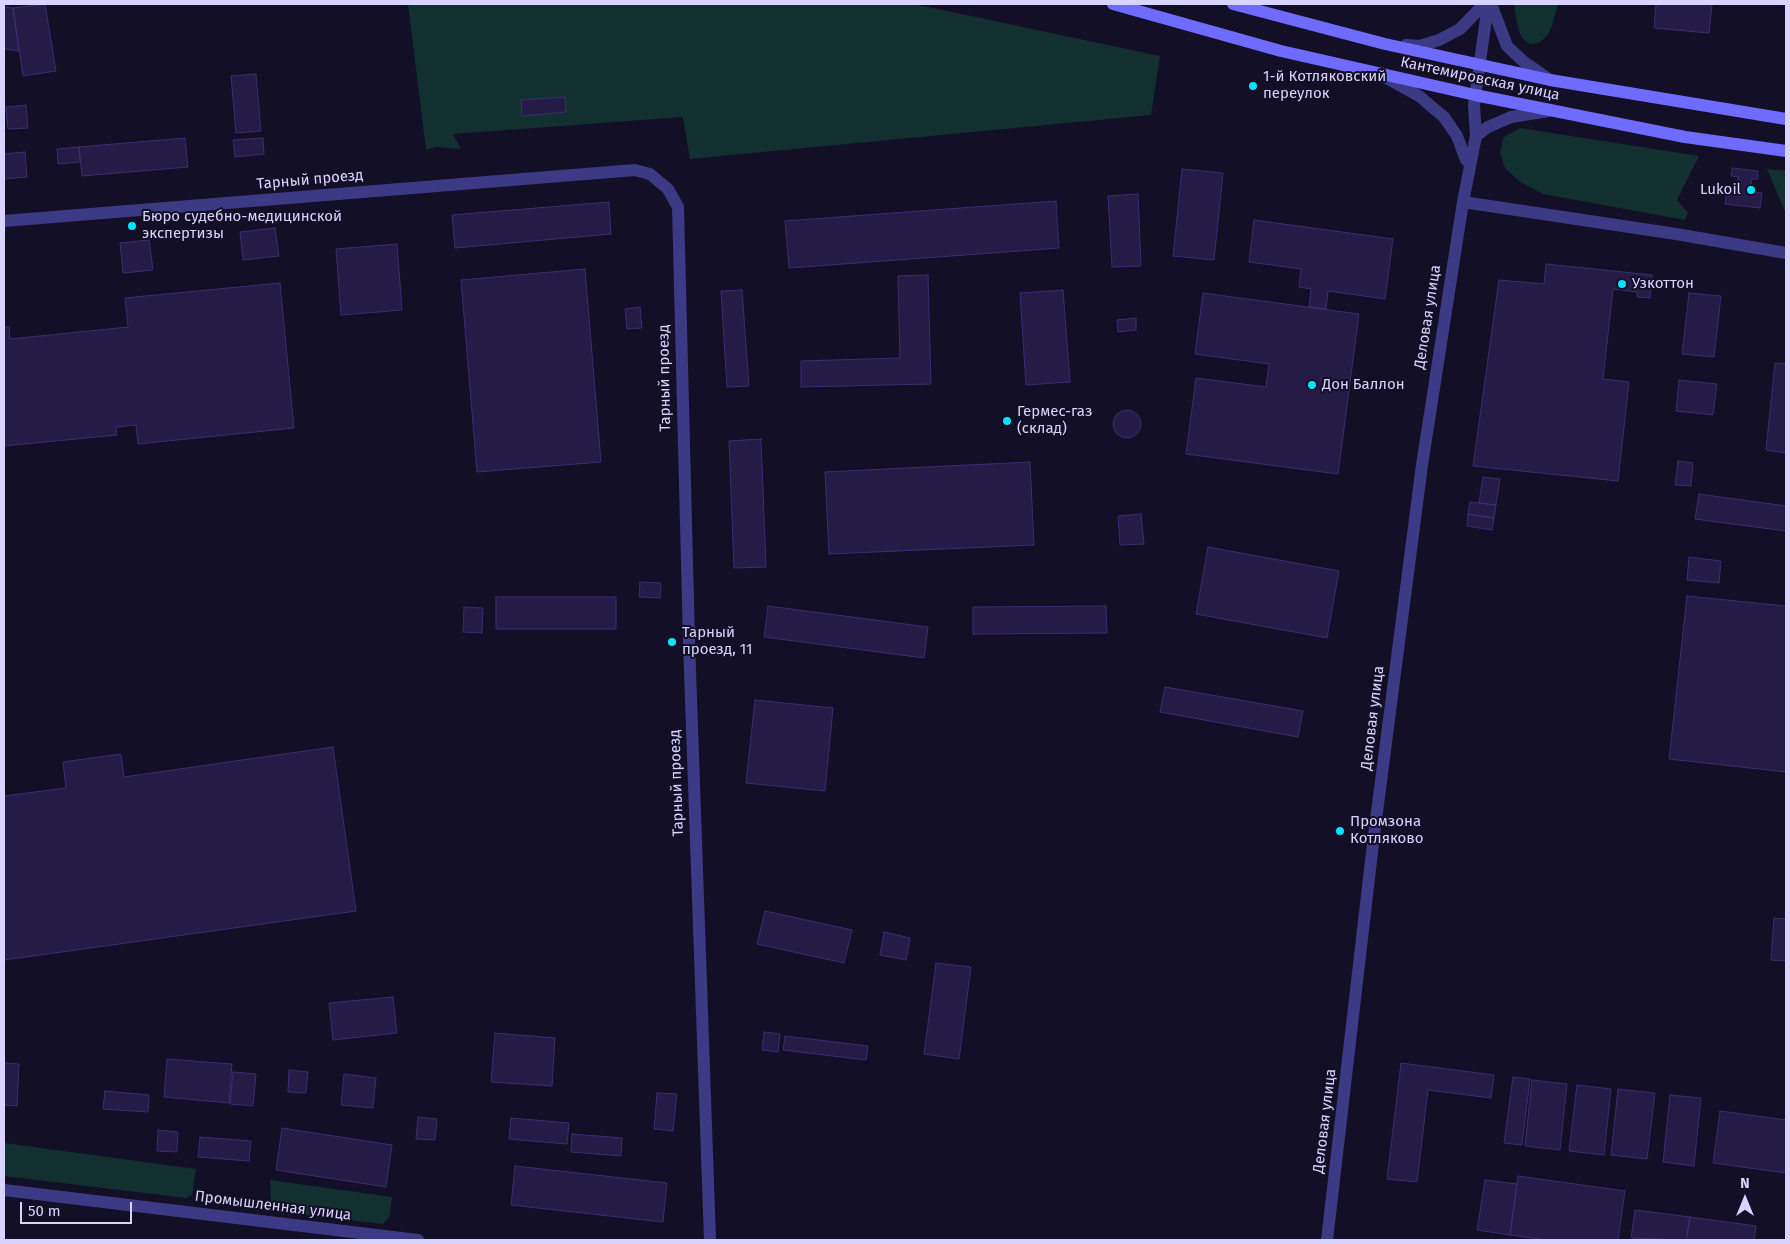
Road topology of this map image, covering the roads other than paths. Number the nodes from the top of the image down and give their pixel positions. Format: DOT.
graph roads {
  1 [pos="1113,4"];
  2 [pos="1232,4"];
  3 [pos="1484,4"];
  4 [pos="1489,4"];
  5 [pos="1385,44"];
  6 [pos="1479,66"];
  7 [pos="1378,73"];
  8 [pos="1550,80"];
  9 [pos="1474,100"];
  10 [pos="1548,111"];
  11 [pos="1786,118"];
  12 [pos="1476,136"];
  13 [pos="1786,151"];
  14 [pos="1466,160"];
  15 [pos="1462,202"];
  16 [pos="4,221"];
  17 [pos="1786,253"];
  18 [pos="4,1190"];
  19 [pos="418,1240"];
  20 [pos="710,1240"];
  21 [pos="1327,1240"];
  1 -- 7 [label="main road, Кантемировская улица"];
  2 -- 5 [label="main road, Кантемировская улица"];
  3 -- 5 [label="street"];
  4 -- 6 [label="street"];
  4 -- 8 [label="street"];
  5 -- 6 [label="main road, Кантемировская улица"];
  6 -- 8 [label="main road, Кантемировская улица"];
  6 -- 9 [label="street"];
  7 -- 9 [label="main road, Кантемировская улица"];
  7 -- 14 [label="street"];
  8 -- 11 [label="main road, Кантемировская улица"];
  9 -- 10 [label="main road, Кантемировская улица"];
  9 -- 12 [label="street"];
  9 -- 14 [label="street"];
  10 -- 12 [label="street"];
  10 -- 13 [label="main road, Кантемировская улица"];
  12 -- 15 [label="street"];
  14 -- 15 [label="street"];
  15 -- 17 [label="street"];
  15 -- 21 [label="street, Деловая улица"];
  16 -- 20 [label="street, Тарный проезд"];
  18 -- 19 [label="street, Промышленная улица"];
}
